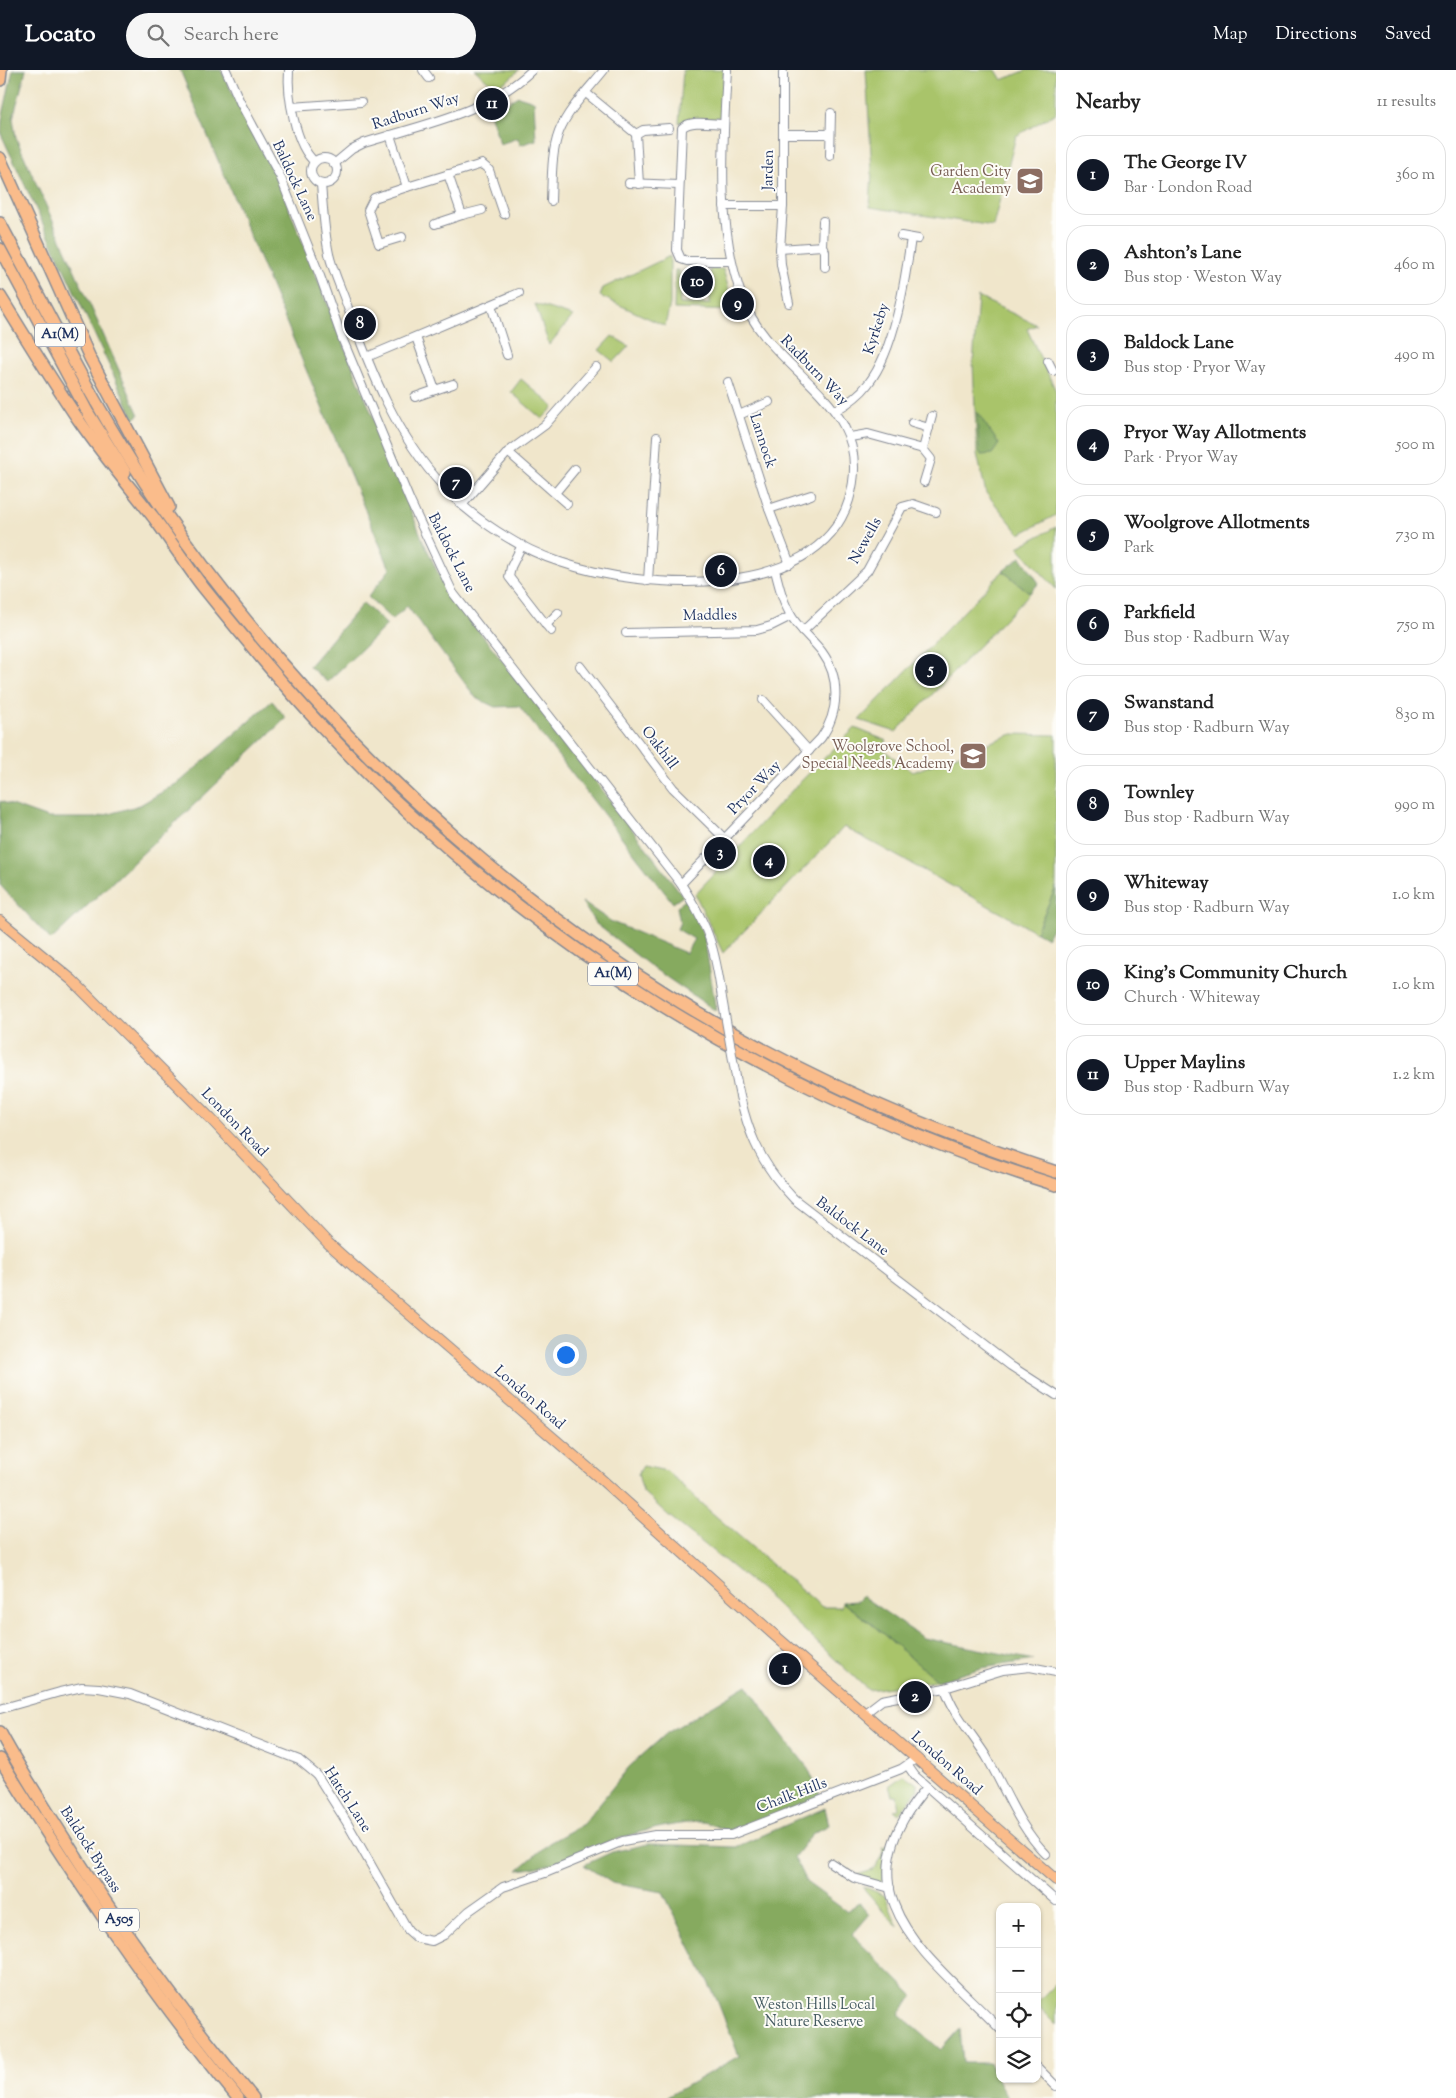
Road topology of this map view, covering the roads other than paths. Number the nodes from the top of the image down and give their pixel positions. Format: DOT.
graph roads {
  1 [pos="1,70"];
  2 [pos="226,70"];
  3 [pos="288,70"];
  4 [pos="423,70"];
  5 [pos="532,70"];
  6 [pos="604,70"];
  7 [pos="727,70"];
  8 [pos="783,73"];
  9 [pos="429,78"];
  10 [pos="0,80"];
  11 [pos="586,93"];
  12 [pos="362,102"];
  13 [pos="292,107"];
  14 [pos="831,113"];
  15 [pos="724,124"];
  16 [pos="670,128"];
  17 [pos="636,134"];
  18 [pos="784,134"];
  19 [pos="830,134"];
  20 [pos="390,135"];
  21 [pos="830,156"];
  22 [pos="0,158"];
  23 [pos="315,162"];
  24 [pos="334,164"];
  25 [pos="448,174"];
  26 [pos="629,183"];
  27 [pos="321,184"];
  28 [pos="639,184"];
  29 [pos="678,185"];
  30 [pos="407,187"];
  31 [pos="551,201"];
  32 [pos="724,206"];
  33 [pos="782,206"];
  34 [pos="482,210"];
  35 [pos="504,214"];
  36 [pos="462,215"];
  37 [pos="823,221"];
  38 [pos="0,223"];
  39 [pos="435,224"];
  40 [pos="901,236"];
  41 [pos="402,237"];
  42 [pos="822,246"];
  43 [pos="0,249"];
  44 [pos="780,249"];
  45 [pos="731,261"];
  46 [pos="825,267"];
  47 [pos="519,293"];
  48 [pos="0,296"];
  49 [pos="790,303"];
  50 [pos="490,305"];
  51 [pos="416,337"];
  52 [pos="508,355"];
  53 [pos="367,357"];
  54 [pos="1050,360"];
  55 [pos="596,367"];
  56 [pos="1053,371"];
  57 [pos="728,382"];
  58 [pos="452,384"];
  59 [pos="434,390"];
  60 [pos="415,397"];
  61 [pos="769,402"];
  62 [pos="835,411"];
  63 [pos="739,415"];
  64 [pos="932,416"];
  65 [pos="912,423"];
  66 [pos="929,428"];
  67 [pos="657,437"];
  68 [pos="850,437"];
  69 [pos="922,449"];
  70 [pos="508,452"];
  71 [pos="575,469"];
  72 [pos="924,482"];
  73 [pos="555,493"];
  74 [pos="811,495"];
  75 [pos="463,504"];
  76 [pos="567,504"];
  77 [pos="769,509"];
  78 [pos="936,512"];
  79 [pos="154,518"];
  80 [pos="522,545"];
  81 [pos="194,553"];
  82 [pos="790,564"];
  83 [pos="775,570"];
  84 [pos="648,582"];
  85 [pos="558,613"];
  86 [pos="792,616"];
  87 [pos="803,631"];
  88 [pos="626,633"];
  89 [pos="580,666"];
  90 [pos="763,700"];
  91 [pos="809,752"];
  92 [pos="725,839"];
  93 [pos="681,884"];
  94 [pos="0,921"];
  95 [pos="1056,1172"];
  96 [pos="1056,1185"];
  97 [pos="1056,1395"];
  98 [pos="1056,1672"];
  99 [pos="945,1688"];
  100 [pos="0,1709"];
  101 [pos="865,1713"];
  102 [pos="0,1732"];
  103 [pos="0,1758"];
  104 [pos="916,1758"];
  105 [pos="908,1766"];
  106 [pos="927,1787"];
  107 [pos="672,1835"];
  108 [pos="1046,1854"];
  109 [pos="831,1863"];
  110 [pos="1056,1880"];
  111 [pos="890,1888"];
  112 [pos="1056,1900"];
  113 [pos="996,2025"];
  114 [pos="1041,2071"];
  115 [pos="1056,2086"];
  116 [pos="238,2098"];
  117 [pos="253,2098"];
  1 -- 10 [label="highway"];
  2 -- 93 [label="street, Baldock Lane"];
  3 -- 13 [label="street"];
  4 -- 9 [label="street"];
  5 -- 20 [label="street, Radburn Way"];
  6 -- 11 [label="street"];
  7 -- 15 [label="street, Radburn Way"];
  8 -- 18 [label="street, Jarden"];
  11 -- 17 [label="street"];
  11 -- 31 [label="street"];
  12 -- 13 [label="street"];
  13 -- 23 [label="street"];
  14 -- 19 [label="street"];
  15 -- 29 [label="street"];
  15 -- 32 [label="street, Radburn Way"];
  16 -- 17 [label="street"];
  17 -- 28 [label="street"];
  18 -- 19 [label="street, Jarden"];
  18 -- 33 [label="street, Jarden"];
  19 -- 21 [label="street"];
  20 -- 24 [label="street, Radburn Way"];
  20 -- 30 [label="street"];
  22 -- 81 [label="highway"];
  23 -- 24 [label="street"];
  23 -- 27 [label="street, Radburn Way"];
  24 -- 27 [label="street, Radburn Way"];
  25 -- 30 [label="street"];
  25 -- 35 [label="street"];
  25 -- 36 [label="street"];
  26 -- 28 [label="street"];
  27 -- 53 [label="street, Radburn Way"];
  28 -- 29 [label="street"];
  29 -- 45 [label="street"];
  30 -- 41 [label="street"];
  32 -- 33 [label="street, Jarden"];
  32 -- 45 [label="street, Radburn Way"];
  33 -- 44 [label="street, Jarden"];
  34 -- 36 [label="street"];
  36 -- 39 [label="street"];
  37 -- 42 [label="street"];
  38 -- 81 [label="highway, A1(M)"];
  40 -- 62 [label="street, Kyrkeby"];
  42 -- 44 [label="street"];
  42 -- 46 [label="street"];
  43 -- 79 [label="highway, A1(M)"];
  44 -- 49 [label="street, Jarden"];
  45 -- 62 [label="street, Radburn Way"];
  47 -- 50 [label="street"];
  48 -- 79 [label="highway"];
  50 -- 51 [label="street"];
  50 -- 52 [label="street"];
  51 -- 53 [label="street"];
  51 -- 59 [label="street"];
  53 -- 75 [label="street, Radburn Way"];
  54 -- 56 [label="street"];
  55 -- 70 [label="street"];
  57 -- 63 [label="street, Lannock"];
  58 -- 59 [label="street"];
  59 -- 60 [label="street"];
  61 -- 63 [label="street"];
  62 -- 68 [label="street, Radburn Way"];
  63 -- 77 [label="street, Lannock"];
  64 -- 66 [label="street"];
  65 -- 66 [label="street"];
  66 -- 69 [label="street"];
  67 -- 84 [label="street"];
  68 -- 69 [label="street"];
  68 -- 82 [label="street, Radburn Way"];
  69 -- 72 [label="street"];
  70 -- 73 [label="street"];
  70 -- 75 [label="street"];
  71 -- 73 [label="street"];
  73 -- 76 [label="street"];
  74 -- 77 [label="street"];
  75 -- 80 [label="street, Radburn Way"];
  77 -- 82 [label="street, Lannock"];
  78 -- 87 [label="street, Newells"];
  79 -- 96 [label="highway, A1(M)"];
  80 -- 84 [label="street, Radburn Way"];
  80 -- 85 [label="street"];
  81 -- 95 [label="highway, A1(M)"];
  82 -- 83 [label="street, Radburn Way"];
  83 -- 84 [label="street, Radburn Way"];
  83 -- 86 [label="street, Pryor Way"];
  86 -- 87 [label="street, Pryor Way"];
  86 -- 88 [label="street, Maddles"];
  87 -- 91 [label="street, Pryor Way"];
  89 -- 92 [label="street, Oakhill"];
  90 -- 91 [label="street"];
  91 -- 92 [label="street, Pryor Way"];
  92 -- 93 [label="street, Pryor Way"];
  93 -- 97 [label="street, Baldock Lane, bridge"];
  94 -- 101 [label="main road, London Road"];
  98 -- 99 [label="street"];
  99 -- 101 [label="street"];
  99 -- 108 [label="street"];
  100 -- 107 [label="street, Hatch Lane"];
  101 -- 104 [label="main road, London Road"];
  102 -- 117 [label="highway, Baldock Bypass / A505"];
  103 -- 116 [label="highway, Baldock Bypass / A505"];
  104 -- 105 [label="street, Chalk Hills"];
  104 -- 110 [label="main road, London Road"];
  105 -- 106 [label="street, London Road"];
  105 -- 107 [label="street, Chalk Hills"];
  106 -- 111 [label="street"];
  106 -- 112 [label="street, London Road"];
  109 -- 111 [label="street"];
  111 -- 113 [label="street"];
  114 -- 115 [label="street"];
}
